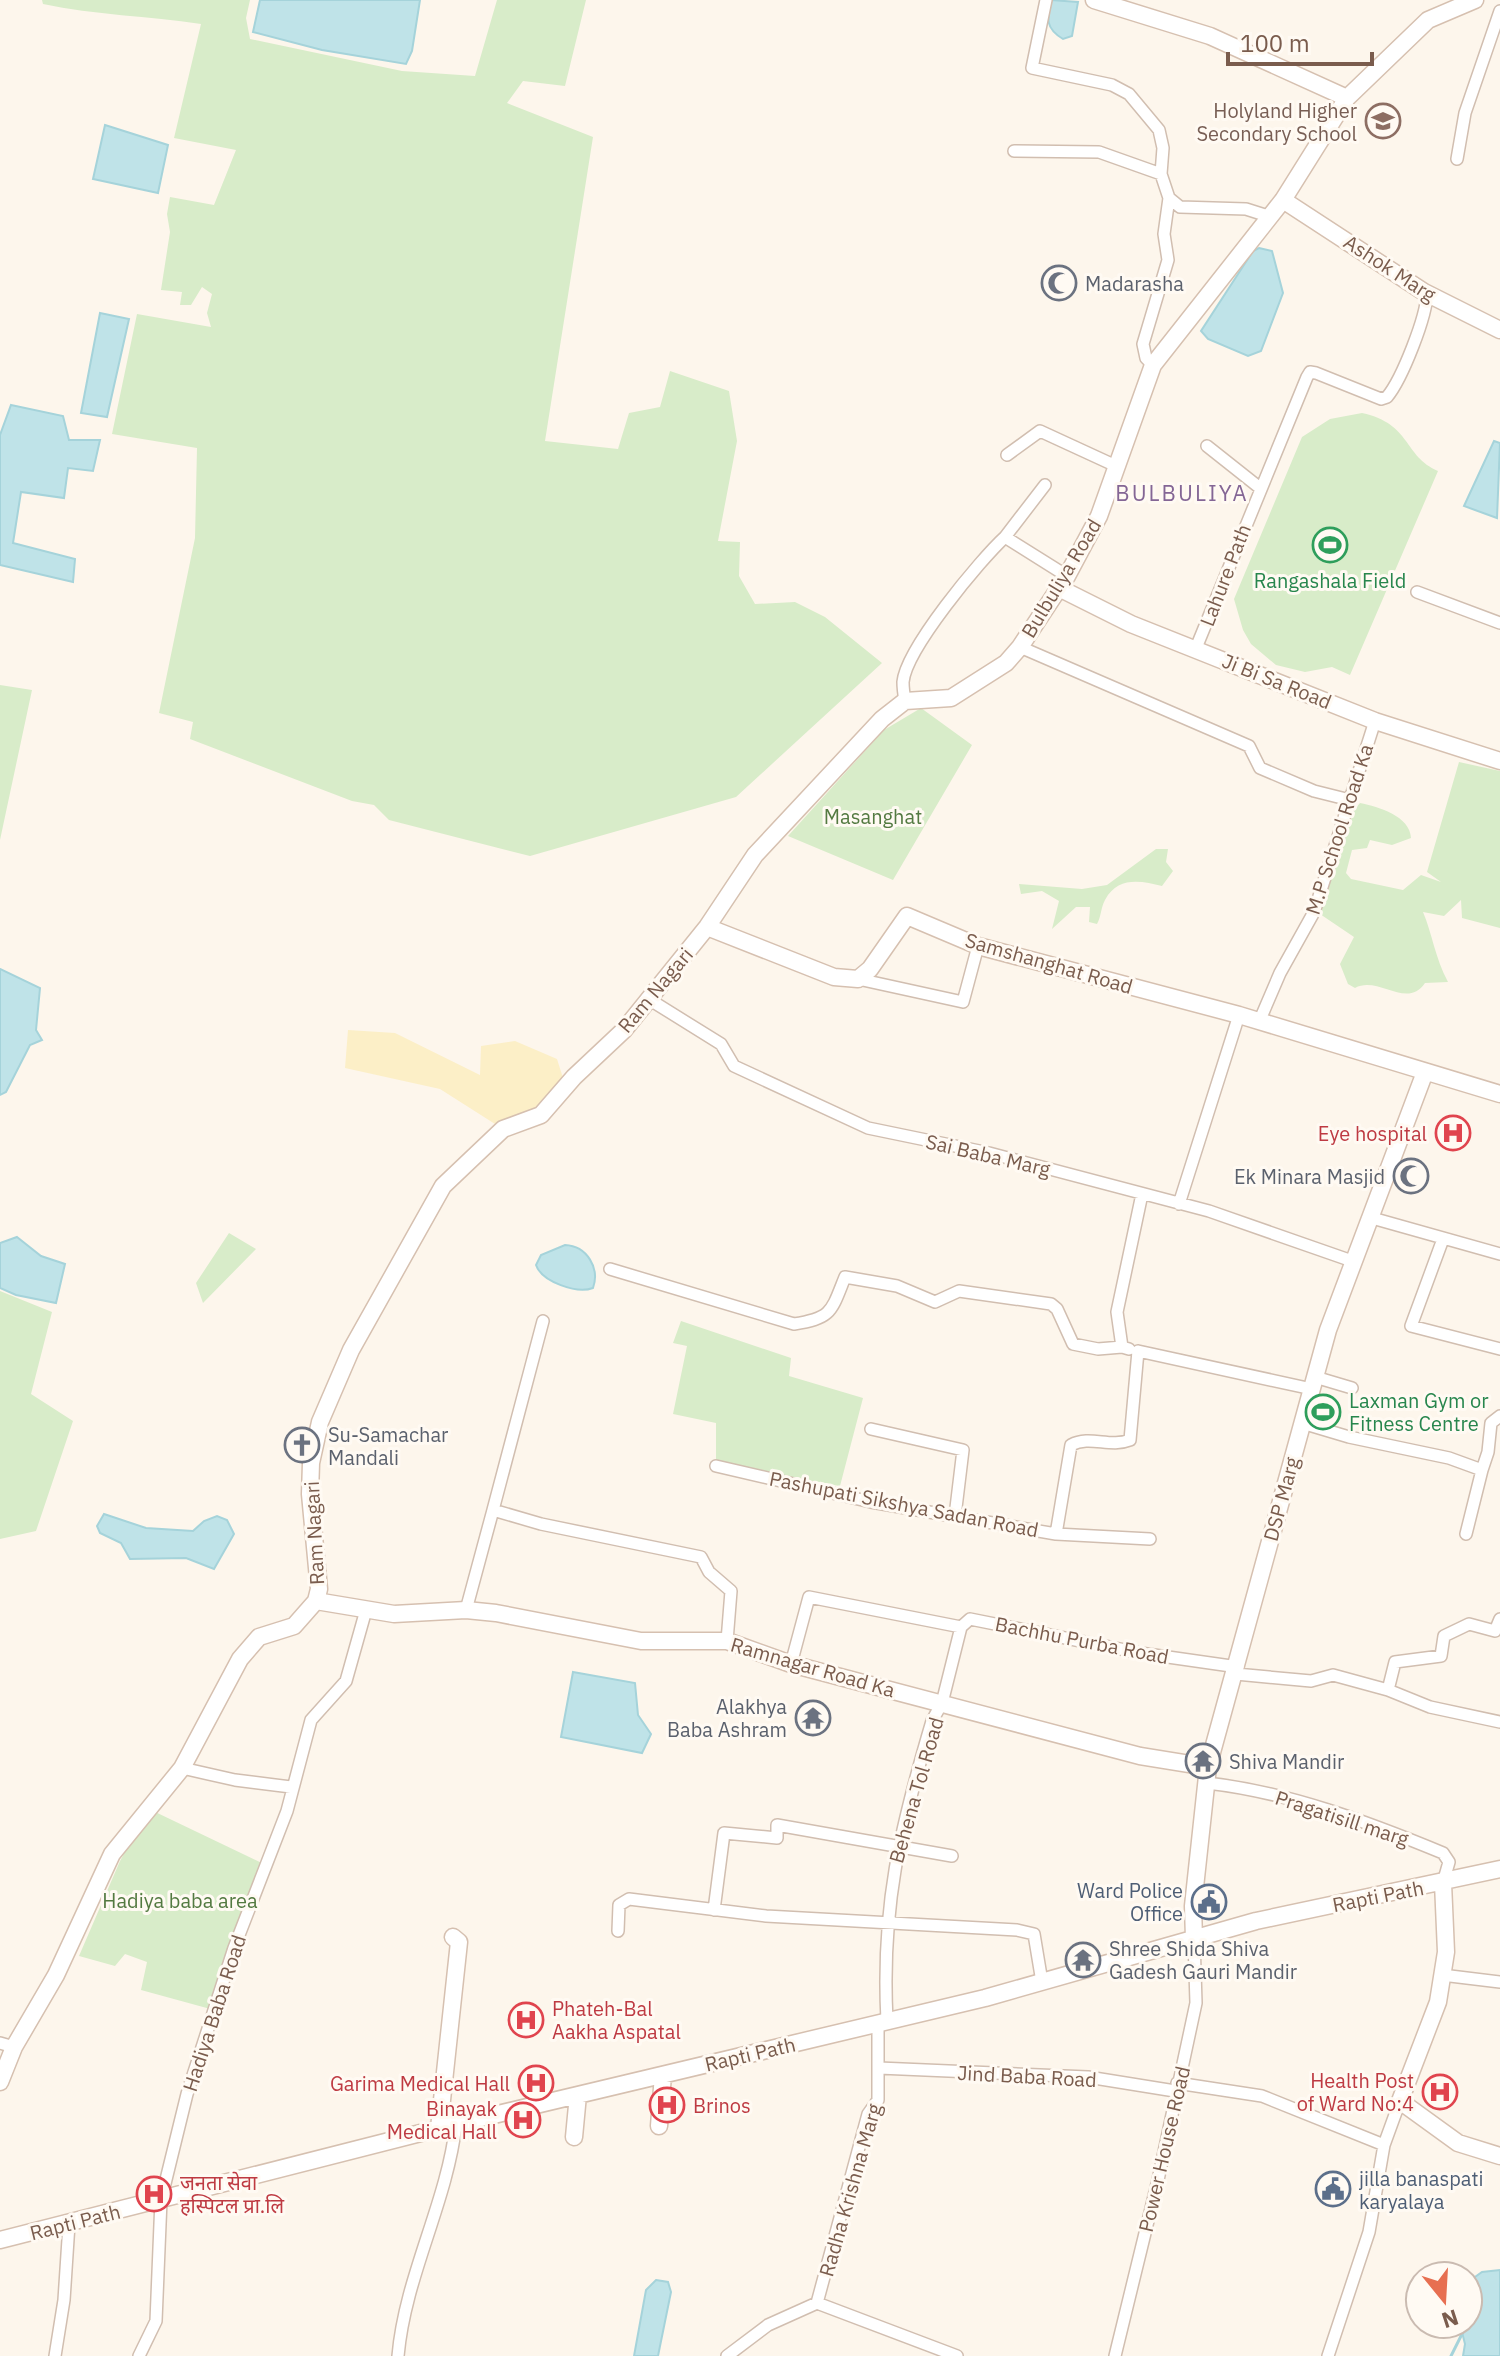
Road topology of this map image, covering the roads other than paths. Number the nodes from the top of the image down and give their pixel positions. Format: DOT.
graph roads {
  1 [pos="1046,0"];
  2 [pos="1094,0"];
  3 [pos="1475,0"];
  4 [pos="1452,4"];
  5 [pos="1500,11"];
  6 [pos="1347,98"];
  7 [pos="1014,151"];
  8 [pos="1457,159"];
  9 [pos="1161,174"];
  10 [pos="1169,198"];
  11 [pos="1283,200"];
  12 [pos="1268,216"];
  13 [pos="1427,293"];
  14 [pos="1500,330"];
  15 [pos="1153,365"];
  16 [pos="1207,446"];
  17 [pos="1007,455"];
  18 [pos="1116,466"];
  19 [pos="1045,485"];
  20 [pos="1260,488"];
  21 [pos="1005,537"];
  22 [pos="1063,582"];
  23 [pos="1417,592"];
  24 [pos="1500,623"];
  25 [pos="1020,647"];
  26 [pos="1196,648"];
  27 [pos="905,701"];
  28 [pos="1375,721"];
  29 [pos="1500,761"];
  30 [pos="1350,800"];
  31 [pos="707,927"];
  32 [pos="978,946"];
  33 [pos="858,979"];
  34 [pos="647,998"];
  35 [pos="1239,1015"];
  36 [pos="1259,1022"];
  37 [pos="1425,1072"];
  38 [pos="1500,1094"];
  39 [pos="1142,1194"];
  40 [pos="1179,1204"];
  41 [pos="1372,1218"];
  42 [pos="1443,1239"];
  43 [pos="1500,1254"];
  44 [pos="1355,1262"];
  45 [pos="610,1269"];
  46 [pos="543,1321"];
  47 [pos="1122,1347"];
  48 [pos="1500,1349"];
  49 [pos="1138,1351"];
  50 [pos="1314,1383"];
  51 [pos="1352,1388"];
  52 [pos="1500,1416"];
  53 [pos="1302,1423"];
  54 [pos="871,1429"];
  55 [pos="716,1466"];
  56 [pos="1482,1470"];
  57 [pos="493,1510"];
  58 [pos="955,1516"];
  59 [pos="1056,1534"];
  60 [pos="1466,1534"];
  61 [pos="1150,1539"];
  62 [pos="316,1601"];
  63 [pos="366,1610"];
  64 [pos="466,1610"];
  65 [pos="1500,1619"];
  66 [pos="961,1627"];
  67 [pos="727,1641"];
  68 [pos="791,1664"];
  69 [pos="1237,1670"];
  70 [pos="1388,1690"];
  71 [pos="942,1703"];
  72 [pos="1500,1722"];
  73 [pos="182,1768"];
  74 [pos="1207,1775"];
  75 [pos="291,1787"];
  76 [pos="896,1847"];
  77 [pos="952,1856"];
  78 [pos="1500,1869"];
  79 [pos="1443,1883"];
  80 [pos="714,1910"];
  81 [pos="887,1926"];
  82 [pos="618,1931"];
  83 [pos="453,1937"];
  84 [pos="1194,1939"];
  85 [pos="1442,1975"];
  86 [pos="1042,1982"];
  87 [pos="1500,1982"];
  88 [pos="883,2022"];
  89 [pos="7,2045"];
  90 [pos="879,2068"];
  91 [pos="663,2075"];
  92 [pos="0,2082"];
  93 [pos="1176,2087"];
  94 [pos="578,2095"];
  95 [pos="1400,2101"];
  96 [pos="456,2124"];
  97 [pos="659,2126"];
  98 [pos="439,2128"];
  99 [pos="574,2137"];
  100 [pos="1384,2145"];
  101 [pos="1500,2156"];
  102 [pos="161,2200"];
  103 [pos="69,2224"];
  104 [pos="0,2240"];
  105 [pos="817,2303"];
  106 [pos="55,2356"];
  107 [pos="139,2356"];
  108 [pos="398,2356"];
  109 [pos="727,2356"];
  110 [pos="957,2356"];
  111 [pos="1115,2356"];
  112 [pos="1328,2356"];
  1 -- 9 [label="street"];
  2 -- 6 [label="main road"];
  3 -- 4 [label="main road, Bulbuliya Road"];
  4 -- 6 [label="main road, Bulbuliya Road"];
  5 -- 8 [label="street"];
  6 -- 11 [label="main road, Bulbuliya Road"];
  7 -- 9 [label="street"];
  9 -- 10 [label="street"];
  10 -- 12 [label="street"];
  10 -- 15 [label="street"];
  11 -- 12 [label="main road, Bulbuliya Road"];
  11 -- 13 [label="main road, Ashok Marg"];
  12 -- 15 [label="main road, Bulbuliya Road"];
  13 -- 14 [label="main road, Ashok Marg"];
  13 -- 20 [label="street, Lahure Path"];
  15 -- 18 [label="main road, Bulbuliya Road"];
  16 -- 20 [label="street"];
  17 -- 18 [label="street"];
  18 -- 22 [label="main road, Bulbuliya Road"];
  19 -- 21 [label="street"];
  20 -- 26 [label="street, Lahure Path"];
  21 -- 22 [label="street"];
  21 -- 27 [label="street"];
  22 -- 25 [label="main road, Bulbuliya Road"];
  22 -- 26 [label="main road, Ji Bi Sa Road"];
  23 -- 24 [label="street"];
  25 -- 27 [label="main road, Bulbuliya Road"];
  25 -- 30 [label="street"];
  26 -- 28 [label="main road, Ji Bi Sa Road"];
  27 -- 31 [label="main road"];
  28 -- 29 [label="main road, Ji Bi Sa Road"];
  28 -- 30 [label="street, M.P School Road Ka"];
  30 -- 36 [label="street, M.P School Road Ka"];
  31 -- 33 [label="main road"];
  31 -- 34 [label="main road, Ram Nagari"];
  32 -- 33 [label="main road, Samshanghat Road"];
  32 -- 33 [label="street"];
  32 -- 35 [label="main road, Samshanghat Road"];
  34 -- 39 [label="street, Sai Baba Marg"];
  34 -- 62 [label="main road, Ram Nagari"];
  35 -- 36 [label="main road, Samshanghat Road"];
  35 -- 40 [label="street"];
  36 -- 37 [label="main road, Samshanghat Road"];
  37 -- 38 [label="main road, Samshanghat Road"];
  37 -- 41 [label="main road, DSP Marg"];
  39 -- 40 [label="street, Sai Baba Marg"];
  39 -- 47 [label="street"];
  40 -- 44 [label="street, Sai Baba Marg"];
  41 -- 42 [label="street"];
  41 -- 44 [label="main road, DSP Marg"];
  42 -- 43 [label="street"];
  42 -- 48 [label="street"];
  44 -- 50 [label="main road, DSP Marg"];
  45 -- 47 [label="street"];
  46 -- 57 [label="street"];
  47 -- 49 [label="street"];
  49 -- 50 [label="street"];
  49 -- 59 [label="street, Pashupati Sikshya Sadan Road"];
  50 -- 51 [label="street"];
  50 -- 53 [label="main road, DSP Marg"];
  52 -- 56 [label="street"];
  53 -- 56 [label="street"];
  53 -- 69 [label="main road, DSP Marg"];
  54 -- 58 [label="street"];
  55 -- 58 [label="street, Pashupati Sikshya Sadan Road"];
  56 -- 60 [label="street"];
  57 -- 64 [label="street"];
  57 -- 67 [label="street"];
  58 -- 59 [label="street, Pashupati Sikshya Sadan Road"];
  59 -- 61 [label="street"];
  62 -- 63 [label="main road, Ramnagar Road Ka"];
  62 -- 73 [label="main road, Ram Nagari"];
  63 -- 64 [label="main road, Ramnagar Road Ka"];
  63 -- 75 [label="street, Hadiya Baba Road"];
  64 -- 67 [label="main road, Ramnagar Road Ka"];
  65 -- 70 [label="street"];
  66 -- 68 [label="street, Bachhu Purba Road"];
  66 -- 69 [label="street, Bachhu Purba Road"];
  66 -- 71 [label="street, Behena Tol Road"];
  67 -- 68 [label="main road, Ramnagar Road Ka"];
  68 -- 71 [label="main road, Ramnagar Road Ka"];
  69 -- 70 [label="street"];
  69 -- 74 [label="main road, DSP Marg"];
  70 -- 72 [label="street"];
  71 -- 74 [label="main road, Ramnagar Road Ka"];
  71 -- 76 [label="street, Behena Tol Road"];
  73 -- 75 [label="street"];
  73 -- 89 [label="main road, Ram Nagari"];
  74 -- 79 [label="street, Pragatisill marg"];
  74 -- 84 [label="main road, DSP Marg"];
  75 -- 102 [label="street, Hadiya Baba Road"];
  76 -- 77 [label="street"];
  76 -- 80 [label="street"];
  76 -- 81 [label="street, Behena Tol Road"];
  78 -- 79 [label="main road, Rapti Path"];
  79 -- 84 [label="main road, Rapti Path"];
  79 -- 85 [label="main road"];
  80 -- 81 [label="street"];
  80 -- 82 [label="street"];
  81 -- 86 [label="street"];
  81 -- 88 [label="street, Behena Tol Road"];
  83 -- 98 [label="main road"];
  84 -- 86 [label="main road, Rapti Path"];
  84 -- 93 [label="street, Power House Road"];
  85 -- 87 [label="street"];
  85 -- 95 [label="main road"];
  86 -- 88 [label="main road, Rapti Path"];
  88 -- 90 [label="street, Radha Krishna Marg"];
  88 -- 91 [label="main road, Rapti Path"];
  89 -- 92 [label="main road, Ram Nagari"];
  90 -- 93 [label="street, Jind Baba Road"];
  90 -- 105 [label="street, Radha Krishna Marg"];
  91 -- 94 [label="main road, Rapti Path"];
  91 -- 97 [label="main road"];
  93 -- 100 [label="street, Jind Baba Road"];
  93 -- 111 [label="street, Power House Road"];
  94 -- 96 [label="main road, Rapti Path"];
  94 -- 99 [label="main road"];
  95 -- 100 [label="street"];
  95 -- 101 [label="main road"];
  96 -- 98 [label="main road, Rapti Path"];
  96 -- 108 [label="street"];
  98 -- 102 [label="main road, Rapti Path"];
  100 -- 112 [label="street"];
  102 -- 103 [label="main road, Rapti Path"];
  102 -- 107 [label="street, Hadiya Baba Road"];
  103 -- 104 [label="main road, Rapti Path"];
  103 -- 106 [label="street"];
  105 -- 109 [label="street"];
  105 -- 110 [label="street, Radha Krishna Marg"];
}
